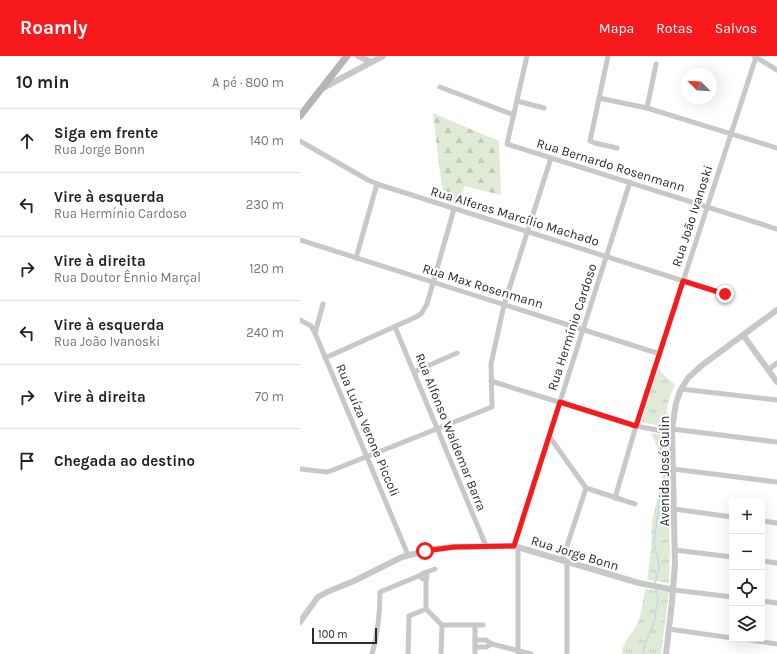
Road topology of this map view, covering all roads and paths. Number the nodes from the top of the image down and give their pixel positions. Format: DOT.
graph roads {
  1 [pos="347,56"];
  2 [pos="358,56"];
  3 [pos="383,56"];
  4 [pos="528,56"];
  5 [pos="608,56"];
  6 [pos="755,56"];
  7 [pos="371,62"];
  8 [pos="656,64"];
  9 [pos="777,70"];
  10 [pos="440,87"];
  11 [pos="321,89"];
  12 [pos="599,98"];
  13 [pos="517,101"];
  14 [pos="544,108"];
  15 [pos="647,108"];
  16 [pos="514,114"];
  17 [pos="300,116"];
  18 [pos="731,134"];
  19 [pos="300,141"];
  20 [pos="617,148"];
  21 [pos="777,148"];
  22 [pos="551,158"];
  23 [pos="630,182"];
  24 [pos="377,184"];
  25 [pos="707,207"];
  26 [pos="454,209"];
  27 [pos="777,229"];
  28 [pos="528,232"];
  29 [pos="300,240"];
  30 [pos="606,256"];
  31 [pos="356,258"];
  32 [pos="683,281"];
  33 [pos="434,282"];
  34 [pos="731,296"];
  35 [pos="323,304"];
  36 [pos="504,305"];
  37 [pos="777,310"];
  38 [pos="300,320"];
  39 [pos="395,326"];
  40 [pos="583,329"];
  41 [pos="315,333"];
  42 [pos="742,335"];
  43 [pos="457,353"];
  44 [pos="660,354"];
  45 [pos="325,358"];
  46 [pos="777,363"];
  47 [pos="768,370"];
  48 [pos="414,372"];
  49 [pos="491,381"];
  50 [pos="777,382"];
  51 [pos="681,389"];
  52 [pos="777,400"];
  53 [pos="560,402"];
  54 [pos="636,426"];
  55 [pos="437,429"];
  56 [pos="672,431"];
  57 [pos="549,436"];
  58 [pos="777,442"];
  59 [pos="367,457"];
  60 [pos="300,469"];
  61 [pos="673,469"];
  62 [pos="777,482"];
  63 [pos="586,488"];
  64 [pos="615,498"];
  65 [pos="635,504"];
  66 [pos="674,509"];
  67 [pos="729,516"];
  68 [pos="765,520"];
  69 [pos="777,522"];
  70 [pos="486,546"];
  71 [pos="516,547"];
  72 [pos="675,550"];
  73 [pos="408,555"];
  74 [pos="729,558"];
  75 [pos="765,561"];
  76 [pos="565,562"];
  77 [pos="777,563"];
  78 [pos="435,569"];
  79 [pos="424,576"];
  80 [pos="674,590"];
  81 [pos="729,597"];
  82 [pos="765,601"];
  83 [pos="777,603"];
  84 [pos="426,609"];
  85 [pos="300,622"];
  86 [pos="442,625"];
  87 [pos="483,625"];
  88 [pos="475,626"];
  89 [pos="669,629"];
  90 [pos="729,638"];
  91 [pos="475,640"];
  92 [pos="763,642"];
  93 [pos="492,644"];
  94 [pos="777,644"];
  95 [pos="475,647"];
  96 [pos="518,652"];
  97 [pos="372,654"];
  98 [pos="408,654"];
  99 [pos="441,654"];
  100 [pos="475,654"];
  101 [pos="531,654"];
  102 [pos="567,654"];
  103 [pos="666,654"];
  1 -- 11 [label="main road"];
  2 -- 7 [label="street"];
  3 -- 7 [label="street"];
  4 -- 13 [label="street"];
  5 -- 12 [label="street"];
  6 -- 9 [label="street"];
  6 -- 18 [label="street, Rua João Ivanoski"];
  7 -- 11 [label="street"];
  8 -- 15 [label="street"];
  10 -- 16 [label="street"];
  11 -- 17 [label="main road"];
  12 -- 15 [label="street"];
  12 -- 20 [label="street"];
  13 -- 14 [label="street"];
  13 -- 16 [label="street"];
  15 -- 18 [label="street"];
  16 -- 22 [label="street, Rua Bernardo Rosenmann"];
  18 -- 21 [label="street"];
  18 -- 25 [label="street, Rua João Ivanoski"];
  19 -- 24 [label="street, Rua Alferes Marcílio Machado"];
  22 -- 23 [label="street, Rua Bernardo Rosenmann"];
  22 -- 28 [label="street"];
  23 -- 25 [label="street, Rua Bernardo Rosenmann"];
  23 -- 30 [label="street, Rua Hermínio Cardoso"];
  24 -- 26 [label="street, Rua Alferes Marcílio Machado"];
  24 -- 31 [label="street"];
  25 -- 27 [label="street, Rua Bernardo Rosenmann"];
  25 -- 32 [label="street, Rua João Ivanoski"];
  26 -- 28 [label="street, Rua Alferes Marcílio Machado"];
  26 -- 33 [label="street"];
  28 -- 30 [label="street, Rua Alferes Marcílio Machado"];
  28 -- 36 [label="street"];
  29 -- 31 [label="street, Rua Max Rosenmann"];
  30 -- 32 [label="street, Rua Alferes Marcílio Machado"];
  30 -- 40 [label="street, Rua Hermínio Cardoso"];
  31 -- 33 [label="street, Rua Max Rosenmann"];
  32 -- 34 [label="street, Rua Alferes Marcílio Machado"];
  32 -- 44 [label="street, Rua João Ivanoski"];
  33 -- 36 [label="street, Rua Max Rosenmann"];
  33 -- 39 [label="street"];
  35 -- 41 [label="street"];
  36 -- 40 [label="street, Rua Max Rosenmann"];
  36 -- 49 [label="street"];
  37 -- 42 [label="street, Avenida José Gulin"];
  38 -- 41 [label="street, Rua Luíza Verone Piccoli"];
  39 -- 45 [label="street"];
  39 -- 48 [label="street, Rua Alfonso Waldemar Barra"];
  40 -- 44 [label="street, Rua Max Rosenmann"];
  40 -- 53 [label="street, Rua Hermínio Cardoso"];
  41 -- 45 [label="street, Rua Luíza Verone Piccoli"];
  42 -- 47 [label="street"];
  42 -- 51 [label="street, Avenida José Gulin"];
  43 -- 48 [label="street"];
  44 -- 54 [label="street, Rua João Ivanoski"];
  45 -- 59 [label="street, Rua Luíza Verone Piccoli"];
  46 -- 47 [label="street"];
  47 -- 50 [label="street"];
  48 -- 55 [label="street, Rua Alfonso Waldemar Barra"];
  49 -- 53 [label="street"];
  49 -- 55 [label="street"];
  51 -- 52 [label="street"];
  51 -- 56 [label="street, Avenida José Gulin"];
  53 -- 54 [label="street"];
  53 -- 57 [label="street, Rua Hermínio Cardoso"];
  54 -- 56 [label="street"];
  54 -- 64 [label="street, Rua João Ivanoski"];
  55 -- 59 [label="street"];
  55 -- 70 [label="street, Rua Alfonso Waldemar Barra"];
  56 -- 58 [label="street"];
  56 -- 61 [label="street, Avenida José Gulin"];
  57 -- 63 [label="street"];
  57 -- 71 [label="street, Rua Hermínio Cardoso"];
  59 -- 60 [label="street"];
  59 -- 73 [label="street, Rua Luíza Verone Piccoli"];
  61 -- 62 [label="street"];
  61 -- 66 [label="street, Avenida José Gulin"];
  63 -- 64 [label="street"];
  63 -- 76 [label="street"];
  64 -- 65 [label="street"];
  66 -- 67 [label="street"];
  66 -- 72 [label="street, Avenida José Gulin"];
  68 -- 69 [label="street"];
  70 -- 71 [label="street, Rua Jorge Bonn"];
  70 -- 73 [label="street, Rua Jorge Bonn"];
  71 -- 76 [label="street, Rua Jorge Bonn"];
  71 -- 96 [label="street, Rua Hermínio Cardoso"];
  72 -- 74 [label="street"];
  72 -- 80 [label="street, Avenida José Gulin"];
  73 -- 85 [label="street, Rua Jorge Bonn"];
  75 -- 77 [label="street"];
  76 -- 80 [label="street, Rua Jorge Bonn"];
  76 -- 102 [label="street"];
  78 -- 79 [label="street"];
  79 -- 84 [label="street"];
  79 -- 97 [label="street"];
  80 -- 81 [label="street"];
  80 -- 89 [label="street, Avenida José Gulin"];
  82 -- 83 [label="street"];
  84 -- 86 [label="street"];
  84 -- 98 [label="street"];
  86 -- 88 [label="street"];
  86 -- 99 [label="street"];
  87 -- 88 [label="street"];
  88 -- 91 [label="street"];
  89 -- 90 [label="street"];
  89 -- 103 [label="street, Avenida José Gulin"];
  91 -- 93 [label="street"];
  91 -- 95 [label="street"];
  92 -- 94 [label="street"];
  93 -- 95 [label="street"];
  93 -- 96 [label="street"];
  95 -- 100 [label="street"];
  96 -- 101 [label="street"];
}
